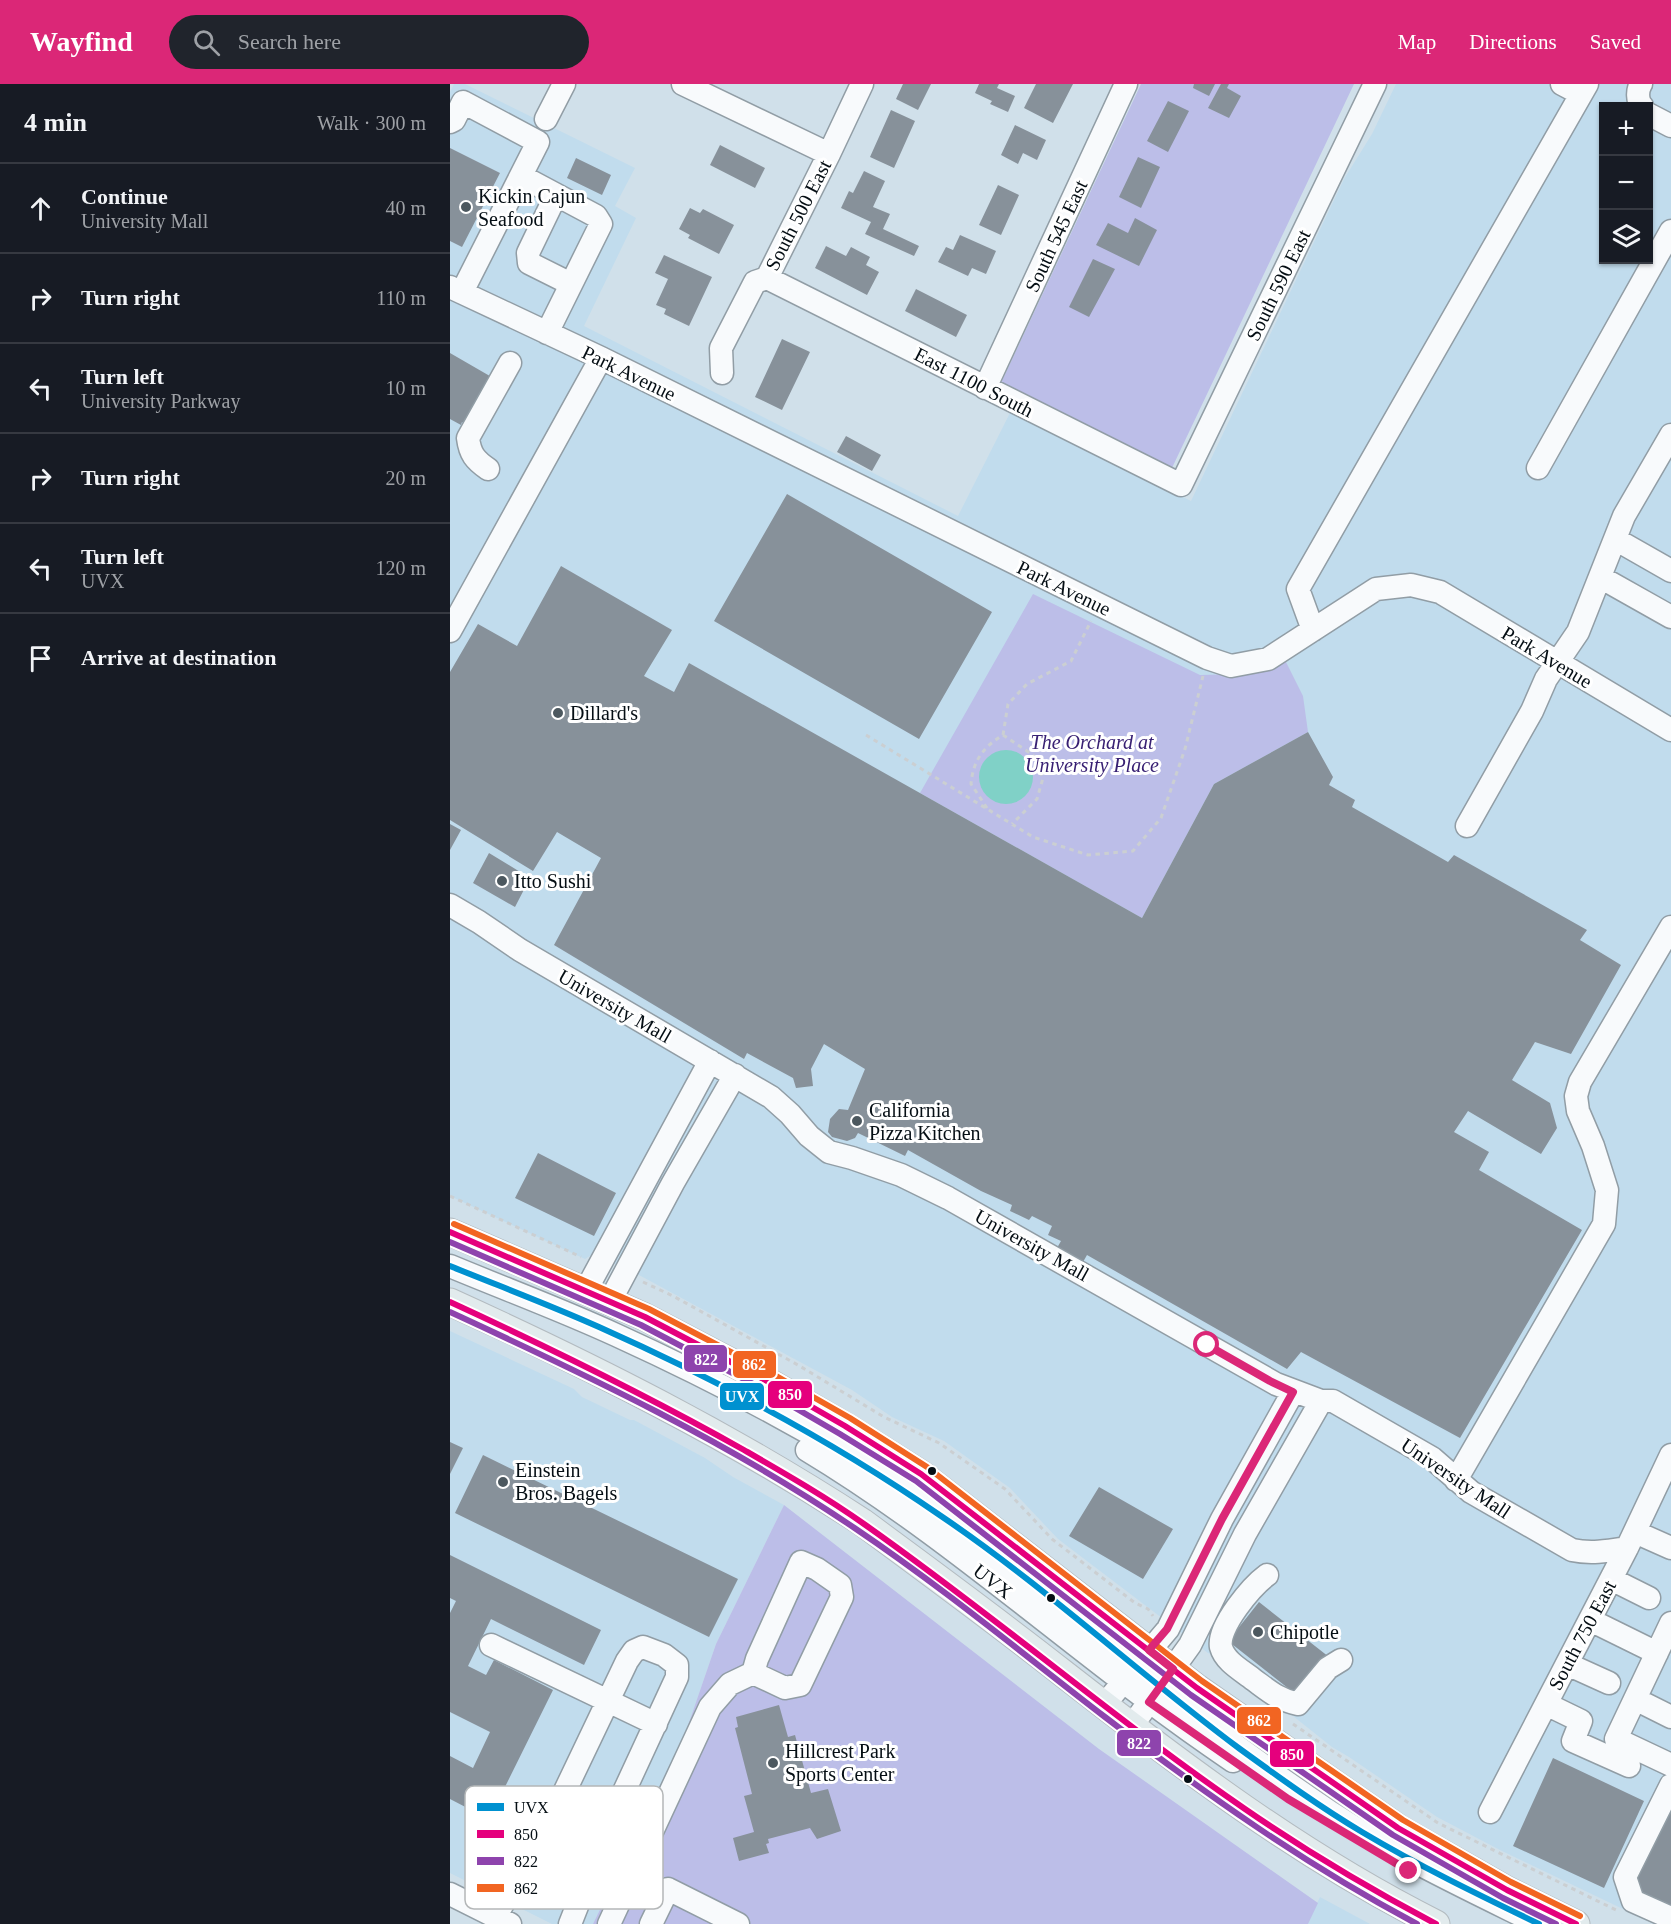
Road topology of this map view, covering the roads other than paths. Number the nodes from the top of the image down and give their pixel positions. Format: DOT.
graph roads {
  1 [pos="564,84"];
  2 [pos="684,84"];
  3 [pos="862,84"];
  4 [pos="1126,84"];
  5 [pos="1641,84"];
  6 [pos="1577,87"];
  7 [pos="1373,88"];
  8 [pos="1639,102"];
  9 [pos="1653,117"];
  10 [pos="546,119"];
  11 [pos="450,122"];
  12 [pos="1671,126"];
  13 [pos="830,154"];
  14 [pos="521,176"];
  15 [pos="556,195"];
  16 [pos="1671,231"];
  17 [pos="767,278"];
  18 [pos="571,284"];
  19 [pos="456,290"];
  20 [pos="547,333"];
  21 [pos="601,358"];
  22 [pos="510,363"];
  23 [pos="722,373"];
  24 [pos="985,388"];
  25 [pos="1671,435"];
  26 [pos="1538,468"];
  27 [pos="488,469"];
  28 [pos="1181,485"];
  29 [pos="1615,539"];
  30 [pos="1671,571"];
  31 [pos="1600,577"];
  32 [pos="1671,617"];
  33 [pos="1313,630"];
  34 [pos="450,631"];
  35 [pos="1557,663"];
  36 [pos="1671,730"];
  37 [pos="1467,826"];
  38 [pos="450,905"];
  39 [pos="1671,927"];
  40 [pos="710,1061"];
  41 [pos="735,1075"];
  42 [pos="450,1232"];
  43 [pos="450,1266"];
  44 [pos="450,1276"];
  45 [pos="585,1292"];
  46 [pos="450,1302"];
  47 [pos="609,1303"];
  48 [pos="1293,1392"];
  49 [pos="1321,1401"];
  50 [pos="1671,1455"];
  51 [pos="1456,1480"];
  52 [pos="1631,1540"];
  53 [pos="1671,1548"];
  54 [pos="1267,1575"];
  55 [pos="1611,1579"];
  56 [pos="1649,1598"];
  57 [pos="1590,1620"];
  58 [pos="1671,1623"];
  59 [pos="491,1645"];
  60 [pos="1657,1653"];
  61 [pos="1341,1660"];
  62 [pos="1567,1664"];
  63 [pos="1136,1667"];
  64 [pos="753,1673"];
  65 [pos="1609,1683"];
  66 [pos="1161,1686"];
  67 [pos="1635,1699"];
  68 [pos="608,1701"];
  69 [pos="1546,1704"];
  70 [pos="1103,1706"];
  71 [pos="1671,1717"];
  72 [pos="656,1724"];
  73 [pos="1131,1728"];
  74 [pos="1671,1765"];
  75 [pos="1629,1766"];
  76 [pos="1671,1785"];
  77 [pos="567,1786"];
  78 [pos="627,1786"];
  79 [pos="1490,1812"];
  80 [pos="663,1814"];
  81 [pos="450,1894"];
  82 [pos="663,1899"];
  83 [pos="465,1901"];
  84 [pos="481,1909"];
  85 [pos="576,1909"];
  86 [pos="658,1909"];
  87 [pos="1671,1918"];
  88 [pos="503,1920"];
  89 [pos="570,1924"];
  90 [pos="651,1924"];
  91 [pos="738,1924"];
  92 [pos="1436,1924"];
  93 [pos="1514,1924"];
  94 [pos="1539,1924"];
  95 [pos="1576,1924"];
  1 -- 10 [label="street"];
  2 -- 13 [label="street"];
  3 -- 13 [label="street, South 500 East"];
  4 -- 24 [label="street, South 545 East"];
  5 -- 8 [label="street"];
  6 -- 33 [label="street"];
  7 -- 28 [label="street, South 590 East"];
  9 -- 12 [label="street"];
  11 -- 14 [label="street"];
  13 -- 17 [label="street, South 500 East"];
  14 -- 15 [label="street"];
  14 -- 19 [label="street"];
  15 -- 18 [label="street"];
  15 -- 18 [label="street"];
  16 -- 26 [label="street"];
  17 -- 23 [label="street, South 500 East"];
  17 -- 24 [label="street, East 1100 South"];
  18 -- 20 [label="street"];
  19 -- 20 [label="street, Park Avenue"];
  20 -- 21 [label="street, Park Avenue"];
  21 -- 33 [label="street, Park Avenue"];
  21 -- 34 [label="street"];
  22 -- 27 [label="street"];
  24 -- 28 [label="street, East 1100 South"];
  25 -- 29 [label="street"];
  29 -- 30 [label="street"];
  29 -- 31 [label="street"];
  31 -- 32 [label="street"];
  31 -- 35 [label="street"];
  33 -- 35 [label="street, Park Avenue"];
  35 -- 36 [label="street, Park Avenue"];
  35 -- 37 [label="street"];
  38 -- 40 [label="street, University Mall"];
  39 -- 51 [label="street"];
  40 -- 41 [label="street, University Mall"];
  40 -- 45 [label="street"];
  41 -- 47 [label="street"];
  41 -- 48 [label="street, University Mall"];
  42 -- 45 [label="main road"];
  43 -- 63 [label="street"];
  44 -- 63 [label="street, UVX"];
  45 -- 47 [label="main road"];
  46 -- 70 [label="main road"];
  47 -- 63 [label="main road"];
  48 -- 49 [label="street, University Mall"];
  48 -- 63 [label="street"];
  49 -- 51 [label="street, University Mall"];
  49 -- 66 [label="street"];
  50 -- 52 [label="street, South 750 East"];
  51 -- 52 [label="street, University Mall"];
  52 -- 53 [label="street"];
  52 -- 55 [label="street, South 750 East"];
  54 -- 61 [label="street"];
  55 -- 56 [label="street"];
  55 -- 57 [label="street, South 750 East"];
  57 -- 60 [label="street"];
  57 -- 62 [label="street, South 750 East"];
  58 -- 60 [label="street"];
  59 -- 68 [label="street"];
  60 -- 67 [label="street"];
  62 -- 65 [label="street"];
  62 -- 69 [label="street, South 750 East"];
  63 -- 66 [label="main road"];
  63 -- 66 [label="street, UVX"];
  63 -- 70 [label="street"];
  64 -- 64 [label="street"];
  64 -- 80 [label="street"];
  66 -- 73 [label="street"];
  66 -- 93 [label="street, UVX"];
  66 -- 94 [label="street"];
  66 -- 95 [label="main road"];
  67 -- 71 [label="street"];
  67 -- 74 [label="street"];
  68 -- 72 [label="street"];
  68 -- 72 [label="street"];
  68 -- 77 [label="street"];
  69 -- 75 [label="street"];
  69 -- 79 [label="street, South 750 East"];
  70 -- 73 [label="main road"];
  72 -- 78 [label="street"];
  73 -- 92 [label="main road"];
  76 -- 87 [label="street"];
  81 -- 83 [label="street"];
  82 -- 91 [label="street"];
  84 -- 88 [label="street"];
  85 -- 89 [label="street"];
  86 -- 90 [label="street"];
}
